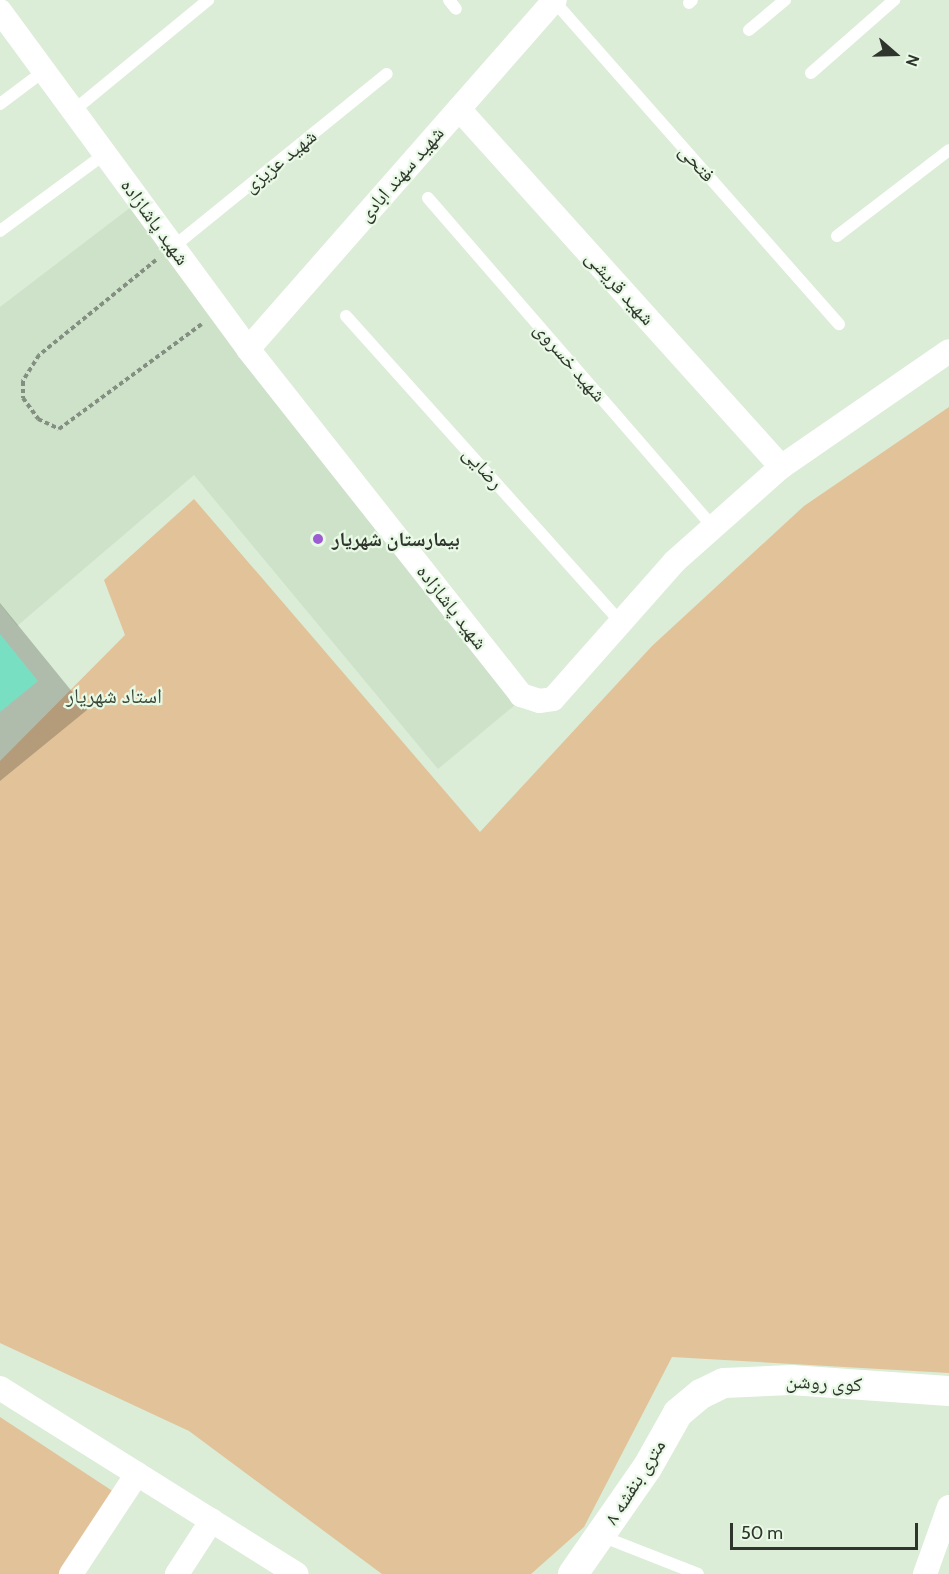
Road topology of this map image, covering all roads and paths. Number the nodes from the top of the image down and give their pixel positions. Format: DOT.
graph roads {
  1 [pos="208,0"];
  2 [pos="785,0"];
  3 [pos="894,0"];
  4 [pos="555,1"];
  5 [pos="0,11"];
  6 [pos="749,30"];
  7 [pos="44,71"];
  8 [pos="811,73"];
  9 [pos="387,74"];
  10 [pos="0,104"];
  11 [pos="459,109"];
  12 [pos="73,111"];
  13 [pos="949,150"];
  14 [pos="105,154"];
  15 [pos="428,198"];
  16 [pos="0,231"];
  17 [pos="837,236"];
  18 [pos="173,247"];
  19 [pos="220,311"];
  20 [pos="346,316"];
  21 [pos="839,324"];
  22 [pos="248,349"];
  23 [pos="949,351"];
  24 [pos="781,467"];
  25 [pos="713,527"];
  26 [pos="620,621"];
  27 [pos="0,1388"];
  28 [pos="949,1391"];
  29 [pos="701,1394"];
  30 [pos="137,1474"];
  31 [pos="949,1507"];
  32 [pos="212,1520"];
  33 [pos="601,1536"];
  34 [pos="71,1574"];
  35 [pos="177,1574"];
  36 [pos="297,1574"];
  37 [pos="573,1574"];
  38 [pos="698,1574"];
  39 [pos="925,1574"];
  1 -- 12 [label="lane"];
  2 -- 6 [label="lane"];
  3 -- 8 [label="lane"];
  4 -- 11 [label="street, شهید سهند ابادی"];
  4 -- 21 [label="lane, فتحی"];
  5 -- 7 [label="street, شهید پاشازاده"];
  7 -- 10 [label="lane"];
  7 -- 12 [label="street, شهید پاشازاده"];
  9 -- 18 [label="lane, شهید عزیزی"];
  11 -- 22 [label="street, شهید سهند ابادی"];
  11 -- 24 [label="street, شهید قریشی"];
  12 -- 14 [label="street, شهید پاشازاده"];
  13 -- 17 [label="lane"];
  14 -- 16 [label="lane"];
  14 -- 18 [label="street, شهید پاشازاده"];
  15 -- 25 [label="lane, شهید خسروی"];
  18 -- 19 [label="street, شهید پاشازاده"];
  18 -- 19 [label="path"];
  19 -- 22 [label="street, شهید پاشازاده"];
  20 -- 26 [label="lane, رضایی"];
  22 -- 26 [label="street, شهید پاشازاده"];
  23 -- 24 [label="street, شهید پاشازاده"];
  24 -- 25 [label="street, شهید پاشازاده"];
  25 -- 26 [label="street, شهید پاشازاده"];
  27 -- 30 [label="street"];
  28 -- 29 [label="street, کوی روشن"];
  29 -- 33 [label="street, ۸ متری بنفشه"];
  30 -- 32 [label="street"];
  30 -- 34 [label="street"];
  31 -- 39 [label="street"];
  32 -- 35 [label="street"];
  32 -- 36 [label="street"];
  33 -- 37 [label="street, ۸ متری بنفشه"];
  33 -- 38 [label="lane"];
}
